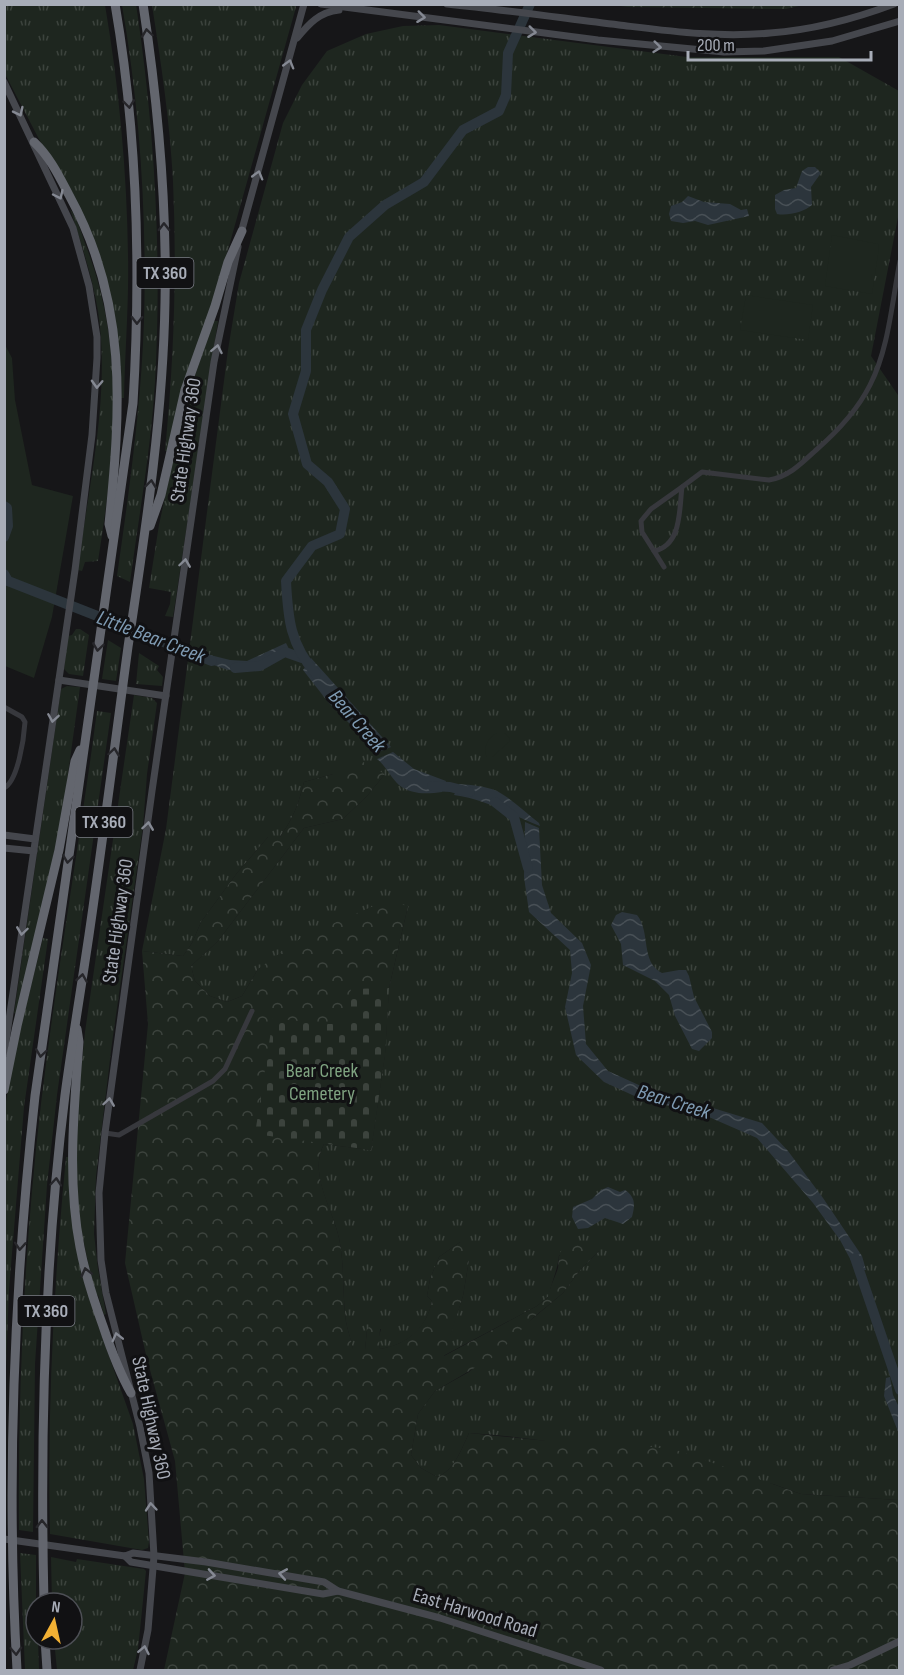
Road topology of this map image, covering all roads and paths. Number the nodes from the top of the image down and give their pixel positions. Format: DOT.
graph roads {
  1 [pos="115,4"];
  2 [pos="143,4"];
  3 [pos="304,4"];
  4 [pos="321,4"];
  5 [pos="447,4"];
  6 [pos="894,4"];
  7 [pos="353,9"];
  8 [pos="900,21"];
  9 [pos="296,40"];
  10 [pos="4,82"];
  11 [pos="34,142"];
  12 [pos="242,231"];
  13 [pos="900,261"];
  14 [pos="682,487"];
  15 [pos="113,542"];
  16 [pos="144,542"];
  17 [pos="654,551"];
  18 [pos="664,567"];
  19 [pos="59,680"];
  20 [pos="166,696"];
  21 [pos="4,707"];
  22 [pos="85,739"];
  23 [pos="6,788"];
  24 [pos="4,835"];
  25 [pos="35,839"];
  26 [pos="4,848"];
  27 [pos="34,851"];
  28 [pos="252,1011"];
  29 [pos="75,1021"];
  30 [pos="4,1054"];
  31 [pos="4,1090"];
  32 [pos="105,1133"];
  33 [pos="131,1394"];
  34 [pos="4,1539"];
  35 [pos="154,1556"];
  36 [pos="125,1557"];
  37 [pos="153,1566"];
  38 [pos="44,1591"];
  39 [pos="338,1591"];
  40 [pos="900,1641"];
  41 [pos="46,1651"];
  42 [pos="17,1671"];
  43 [pos="47,1671"];
  44 [pos="140,1671"];
  45 [pos="601,1671"];
  46 [pos="833,1671"];
  1 -- 15 [label="highway, TX 360, one-way"];
  16 -- 2 [label="highway, TX 360, one-way"];
  3 -- 9 [label="main road, State Highway 360"];
  4 -- 7 [label="main road"];
  5 -- 6 [label="main road"];
  7 -- 8 [label="main road, one-way"];
  7 -- 9 [label="main road"];
  12 -- 9 [label="main road, State Highway 360, one-way"];
  10 -- 11 [label="main road, one-way"];
  11 -- 15 [label="highway"];
  11 -- 19 [label="main road, one-way"];
  12 -- 16 [label="highway"];
  20 -- 12 [label="main road, State Highway 360, one-way"];
  13 -- 14 [label="street"];
  14 -- 17 [label="street"];
  14 -- 17 [label="street"];
  15 -- 22 [label="highway, TX 360, one-way"];
  29 -- 16 [label="highway, TX 360, one-way"];
  17 -- 18 [label="street"];
  19 -- 20 [label="main road"];
  19 -- 25 [label="main road, one-way"];
  32 -- 20 [label="main road, State Highway 360, one-way"];
  21 -- 23 [label="street"];
  22 -- 31 [label="highway"];
  22 -- 42 [label="highway, TX 360, one-way"];
  24 -- 25 [label="main road"];
  25 -- 27 [label="main road"];
  26 -- 27 [label="main road"];
  27 -- 30 [label="main road, one-way"];
  28 -- 32 [label="street"];
  33 -- 29 [label="highway, one-way"];
  38 -- 29 [label="highway, TX 360, one-way"];
  33 -- 32 [label="main road, State Highway 360, one-way"];
  35 -- 33 [label="main road, State Highway 360, one-way"];
  34 -- 36 [label="main road, East Harwood Road"];
  35 -- 36 [label="main road, East Harwood Road"];
  35 -- 37 [label="main road, State Highway 360"];
  39 -- 35 [label="main road, East Harwood Road, one-way"];
  36 -- 37 [label="main road, East Harwood Road"];
  37 -- 39 [label="main road, East Harwood Road, one-way"];
  44 -- 37 [label="main road, State Highway 360, one-way"];
  39 -- 45 [label="main road, East Harwood Road"];
  40 -- 46 [label="main road"];
  41 -- 43 [label="highway"];
}
